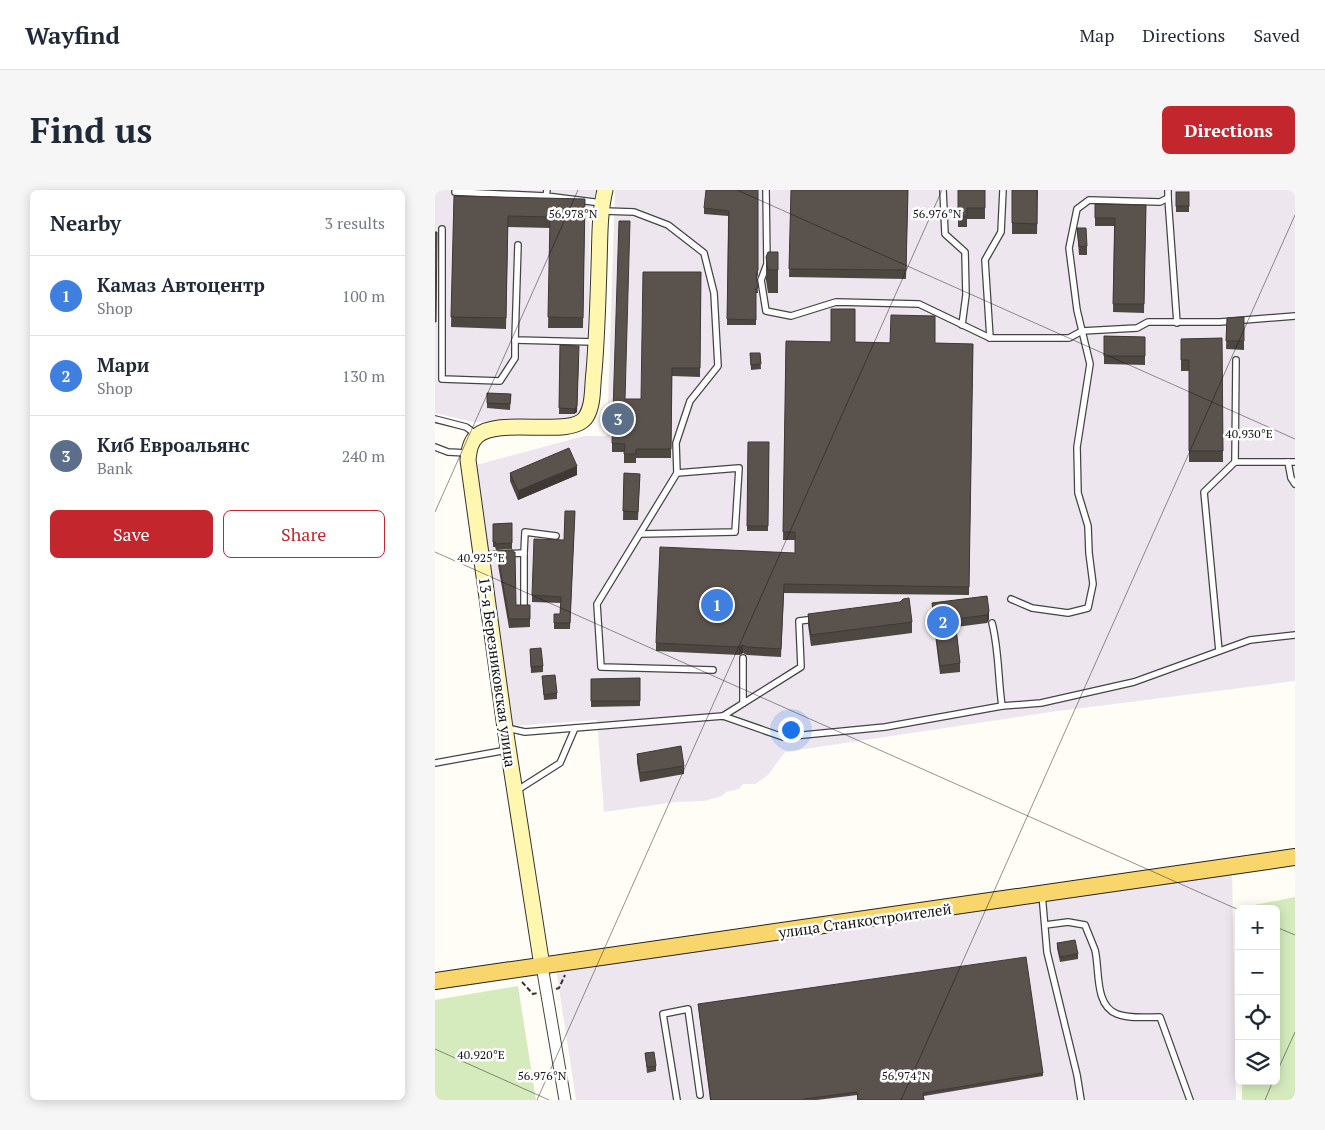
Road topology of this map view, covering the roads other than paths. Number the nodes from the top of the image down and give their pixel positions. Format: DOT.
graph roads {
  1 [pos="766,190"];
  2 [pos="943,190"];
  3 [pos="1003,190"];
  4 [pos="1168,190"];
  5 [pos="455,192"];
  6 [pos="546,193"];
  7 [pos="1168,198"];
  8 [pos="603,201"];
  9 [pos="442,229"];
  10 [pos="518,245"];
  11 [pos="1295,316"];
  12 [pos="1177,323"];
  13 [pos="962,325"];
  14 [pos="1082,331"];
  15 [pos="991,338"];
  16 [pos="515,340"];
  17 [pos="596,342"];
  18 [pos="1236,360"];
  19 [pos="435,419"];
  20 [pos="477,435"];
  21 [pos="435,447"];
  22 [pos="469,453"];
  23 [pos="1235,462"];
  24 [pos="1288,462"];
  25 [pos="1295,462"];
  26 [pos="677,473"];
  27 [pos="1295,484"];
  28 [pos="641,534"];
  29 [pos="556,536"];
  30 [pos="524,553"];
  31 [pos="481,555"];
  32 [pos="1011,599"];
  33 [pos="524,607"];
  34 [pos="817,619"];
  35 [pos="992,624"];
  36 [pos="1295,635"];
  37 [pos="1219,651"];
  38 [pos="743,658"];
  39 [pos="713,670"];
  40 [pos="743,703"];
  41 [pos="1003,706"];
  42 [pos="723,716"];
  43 [pos="505,728"];
  44 [pos="575,728"];
  45 [pos="509,749"];
  46 [pos="435,763"];
  47 [pos="515,792"];
  48 [pos="1295,857"];
  49 [pos="1042,894"];
  50 [pos="1045,925"];
  51 [pos="542,966"];
  52 [pos="435,981"];
  53 [pos="700,1095"];
  54 [pos="565,1100"];
  55 [pos="677,1100"];
  56 [pos="1081,1100"];
  57 [pos="1190,1100"];
  1 -- 13 [label="lane"];
  2 -- 13 [label="lane"];
  3 -- 15 [label="lane"];
  4 -- 7 [label="lane"];
  5 -- 6 [label="lane"];
  6 -- 8 [label="lane"];
  7 -- 12 [label="lane"];
  7 -- 14 [label="lane"];
  8 -- 17 [label="street"];
  8 -- 26 [label="lane"];
  9 -- 16 [label="lane"];
  10 -- 16 [label="lane"];
  11 -- 12 [label="lane"];
  12 -- 14 [label="lane"];
  13 -- 15 [label="lane"];
  14 -- 15 [label="lane"];
  14 -- 32 [label="lane"];
  16 -- 17 [label="lane"];
  17 -- 20 [label="street"];
  18 -- 23 [label="lane"];
  19 -- 20 [label="lane"];
  20 -- 22 [label="street, 13-я Березниковская улица"];
  21 -- 22 [label="lane"];
  22 -- 31 [label="street, 13-я Березниковская улица"];
  23 -- 24 [label="lane"];
  23 -- 37 [label="lane"];
  24 -- 25 [label="lane"];
  24 -- 27 [label="lane"];
  26 -- 28 [label="lane"];
  26 -- 28 [label="lane"];
  28 -- 39 [label="lane"];
  29 -- 30 [label="lane"];
  30 -- 31 [label="lane"];
  30 -- 33 [label="lane"];
  31 -- 43 [label="street, 13-я Березниковская улица"];
  34 -- 40 [label="lane"];
  35 -- 41 [label="lane"];
  36 -- 37 [label="lane"];
  37 -- 41 [label="lane"];
  38 -- 40 [label="lane"];
  40 -- 42 [label="lane"];
  41 -- 42 [label="lane"];
  42 -- 44 [label="lane"];
  43 -- 44 [label="lane"];
  43 -- 45 [label="street, 13-я Березниковская улица"];
  44 -- 47 [label="lane"];
  45 -- 46 [label="lane"];
  45 -- 47 [label="street, 13-я Березниковская улица"];
  47 -- 51 [label="street, 13-я Березниковская улица"];
  48 -- 49 [label="main road, улица Станкостроителей"];
  49 -- 50 [label="lane"];
  49 -- 51 [label="main road, улица Станкостроителей"];
  50 -- 56 [label="lane"];
  50 -- 57 [label="lane"];
  51 -- 52 [label="main road, улица Станкостроителей"];
  51 -- 54 [label="street, 13-я Березниковская улица"];
  53 -- 55 [label="lane"];
}
